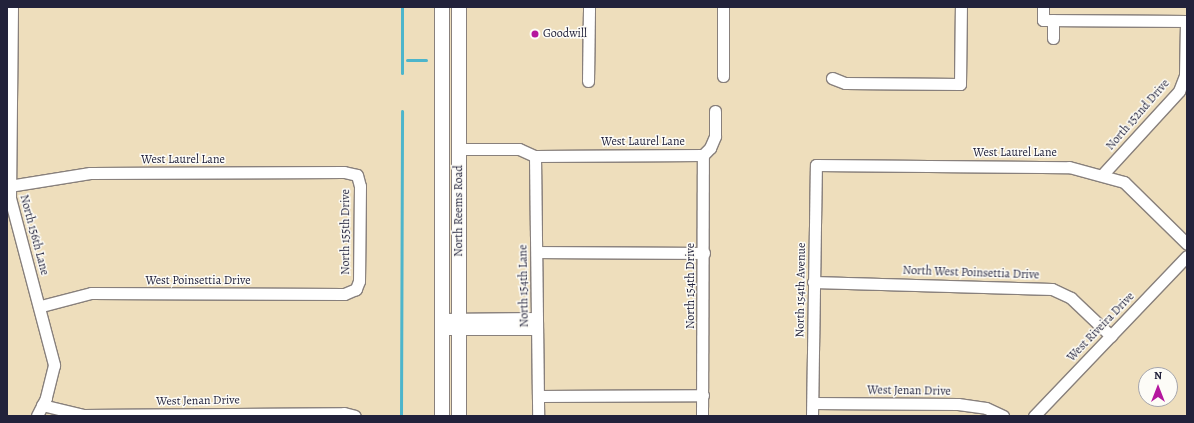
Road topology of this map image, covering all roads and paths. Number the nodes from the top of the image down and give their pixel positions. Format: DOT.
graph roads {
  1 [pos="12,7"];
  2 [pos="442,7"];
  3 [pos="459,7"];
  4 [pos="588,7"];
  5 [pos="723,7"];
  6 [pos="961,7"];
  7 [pos="1043,7"];
  8 [pos="1048,20"];
  9 [pos="1187,22"];
  10 [pos="1053,38"];
  11 [pos="723,76"];
  12 [pos="832,78"];
  13 [pos="588,81"];
  14 [pos="442,83"];
  15 [pos="458,83"];
  16 [pos="715,110"];
  17 [pos="8,132"];
  18 [pos="459,149"];
  19 [pos="703,155"];
  20 [pos="535,156"];
  21 [pos="816,165"];
  22 [pos="1103,174"];
  23 [pos="357,175"];
  24 [pos="9,186"];
  25 [pos="1187,244"];
  26 [pos="537,252"];
  27 [pos="704,253"];
  28 [pos="1187,256"];
  29 [pos="813,282"];
  30 [pos="356,289"];
  31 [pos="40,306"];
  32 [pos="442,324"];
  33 [pos="459,324"];
  34 [pos="537,324"];
  35 [pos="1111,336"];
  36 [pos="703,395"];
  37 [pos="538,396"];
  38 [pos="813,403"];
  39 [pos="42,405"];
  40 [pos="37,416"];
  41 [pos="355,416"];
  42 [pos="442,416"];
  43 [pos="459,416"];
  44 [pos="538,416"];
  45 [pos="702,416"];
  46 [pos="812,416"];
  47 [pos="1002,416"];
  48 [pos="1034,416"];
  1 -- 17 [label="street, North 156th Lane"];
  2 -- 14 [label="main road, North Reems Road"];
  3 -- 15 [label="main road, North Reems Road"];
  4 -- 13 [label="street"];
  5 -- 11 [label="street"];
  6 -- 12 [label="street"];
  7 -- 8 [label="street"];
  8 -- 9 [label="street"];
  8 -- 10 [label="street"];
  9 -- 22 [label="street, North 152nd Drive"];
  14 -- 15 [label="main road"];
  14 -- 32 [label="main road, North Reems Road"];
  15 -- 18 [label="main road, North Reems Road"];
  16 -- 19 [label="street"];
  17 -- 24 [label="street, North 156th Lane"];
  18 -- 20 [label="street"];
  18 -- 33 [label="main road, North Reems Road"];
  19 -- 20 [label="street, West Laurel Lane"];
  19 -- 27 [label="street, North 154th Drive"];
  20 -- 26 [label="street, North 154th Lane"];
  21 -- 22 [label="street, West Laurel Lane"];
  21 -- 29 [label="street, North 154th Avenue"];
  22 -- 25 [label="street, West Laurel Lane"];
  23 -- 24 [label="street, West Laurel Lane"];
  23 -- 30 [label="street, North 155th Drive"];
  24 -- 31 [label="street, North 156th Lane"];
  26 -- 27 [label="street"];
  26 -- 34 [label="street, North 154th Lane"];
  27 -- 36 [label="street, North 154th Drive"];
  28 -- 35 [label="street, West Riveira Drive"];
  29 -- 35 [label="street, North West Poinsettia Drive"];
  29 -- 38 [label="street, North 154th Avenue"];
  30 -- 31 [label="street, West Poinsettia Drive"];
  31 -- 39 [label="street, North 156th Lane"];
  32 -- 33 [label="street"];
  32 -- 42 [label="main road, North Reems Road"];
  33 -- 34 [label="street"];
  33 -- 43 [label="main road, North Reems Road"];
  34 -- 37 [label="street, North 154th Lane"];
  35 -- 48 [label="street, West Riveira Drive"];
  36 -- 37 [label="street"];
  36 -- 45 [label="street, North 154th Drive"];
  37 -- 44 [label="street, North 154th Lane"];
  38 -- 46 [label="street, North 154th Avenue"];
  38 -- 47 [label="street, West Jenan Drive"];
  39 -- 40 [label="street, North 156th Lane"];
  39 -- 41 [label="street, West Jenan Drive"];
}
